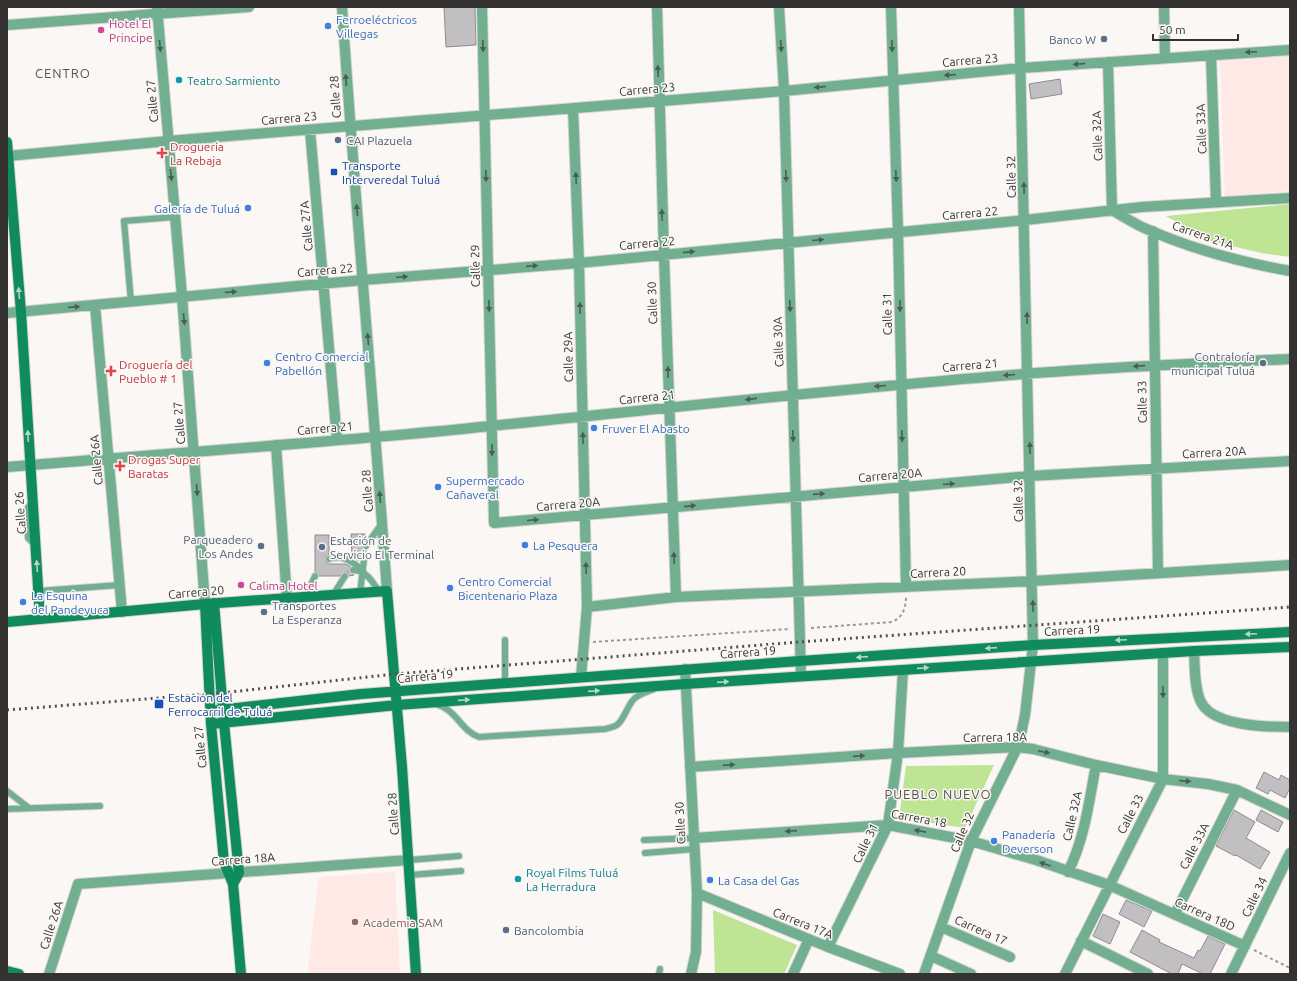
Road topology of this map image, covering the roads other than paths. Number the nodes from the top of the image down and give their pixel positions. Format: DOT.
graph roads {
  1 [pos="249,7"];
  2 [pos="342,7"];
  3 [pos="482,7"];
  4 [pos="657,7"];
  5 [pos="779,7"];
  6 [pos="891,7"];
  7 [pos="1019,7"];
  8 [pos="1164,7"];
  9 [pos="158,10"];
  10 [pos="7,24"];
  11 [pos="1290,50"];
  12 [pos="1212,55"];
  13 [pos="1165,58"];
  14 [pos="1108,62"];
  15 [pos="1021,68"];
  16 [pos="893,80"];
  17 [pos="784,90"];
  18 [pos="659,101"];
  19 [pos="573,108"];
  20 [pos="485,115"];
  21 [pos="350,126"];
  22 [pos="310,130"];
  23 [pos="168,141"];
  24 [pos="7,142"];
  25 [pos="8,156"];
  26 [pos="1290,198"];
  27 [pos="1216,202"];
  28 [pos="1112,210"];
  29 [pos="175,217"];
  30 [pos="1024,220"];
  31 [pos="1153,231"];
  32 [pos="898,232"];
  33 [pos="788,243"];
  34 [pos="664,255"];
  35 [pos="579,263"];
  36 [pos="488,269"];
  37 [pos="1290,271"];
  38 [pos="363,280"];
  39 [pos="324,284"];
  40 [pos="182,296"];
  41 [pos="131,302"];
  42 [pos="95,306"];
  43 [pos="21,312"];
  44 [pos="7,314"];
  45 [pos="1290,359"];
  46 [pos="1154,365"];
  47 [pos="1028,373"];
  48 [pos="902,384"];
  49 [pos="792,394"];
  50 [pos="669,407"];
  51 [pos="583,416"];
  52 [pos="492,426"];
  53 [pos="376,437"];
  54 [pos="337,440"];
  55 [pos="276,445"];
  56 [pos="195,452"];
  57 [pos="109,459"];
  58 [pos="1290,461"];
  59 [pos="30,465"];
  60 [pos="7,467"];
  61 [pos="1156,469"];
  62 [pos="1030,476"];
  63 [pos="903,488"];
  64 [pos="795,496"];
  65 [pos="673,508"];
  66 [pos="585,516"];
  67 [pos="382,523"];
  68 [pos="494,523"];
  69 [pos="366,546"];
  70 [pos="329,559"];
  71 [pos="364,559"];
  72 [pos="1290,565"];
  73 [pos="353,570"];
  74 [pos="362,571"];
  75 [pos="1158,573"];
  76 [pos="315,576"];
  77 [pos="345,576"];
  78 [pos="1033,581"];
  79 [pos="120,585"];
  80 [pos="906,587"];
  81 [pos="38,591"];
  82 [pos="798,591"];
  83 [pos="383,592"];
  84 [pos="360,593"];
  85 [pos="333,595"];
  86 [pos="306,597"];
  87 [pos="676,597"];
  88 [pos="287,599"];
  89 [pos="210,603"];
  90 [pos="587,606"];
  91 [pos="122,612"];
  92 [pos="40,619"];
  93 [pos="7,622"];
  94 [pos="1290,632"];
  95 [pos="505,640"];
  96 [pos="1033,645"];
  97 [pos="1290,647"];
  98 [pos="1194,651"];
  99 [pos="1163,653"];
  100 [pos="800,661"];
  101 [pos="1031,661"];
  102 [pos="685,670"];
  103 [pos="903,670"];
  104 [pos="800,676"];
  105 [pos="581,677"];
  106 [pos="505,683"];
  107 [pos="685,684"];
  108 [pos="664,686"];
  109 [pos="396,692"];
  110 [pos="430,703"];
  111 [pos="397,705"];
  112 [pos="223,710"];
  113 [pos="210,711"];
  114 [pos="224,723"];
  115 [pos="211,724"];
  116 [pos="1290,727"];
  117 [pos="1017,747"];
  118 [pos="898,753"];
  119 [pos="1096,765"];
  120 [pos="690,767"];
  121 [pos="1163,779"];
  122 [pos="1237,790"];
  123 [pos="7,791"];
  124 [pos="100,806"];
  125 [pos="29,808"];
  126 [pos="7,809"];
  127 [pos="1290,816"];
  128 [pos="888,825"];
  129 [pos="694,838"];
  130 [pos="644,840"];
  131 [pos="971,841"];
  132 [pos="694,849"];
  133 [pos="645,853"];
  134 [pos="1290,853"];
  135 [pos="459,856"];
  136 [pos="409,860"];
  137 [pos="461,871"];
  138 [pos="1068,872"];
  139 [pos="234,873"];
  140 [pos="410,875"];
  141 [pos="78,884"];
  142 [pos="1109,885"];
  143 [pos="697,894"];
  144 [pos="1175,914"];
  145 [pos="941,926"];
  146 [pos="809,939"];
  147 [pos="1081,941"];
  148 [pos="1245,946"];
  149 [pos="828,947"];
  150 [pos="931,956"];
  151 [pos="1010,957"];
  152 [pos="874,970"];
  153 [pos="7,971"];
  154 [pos="693,972"];
  155 [pos="19,974"];
  156 [pos="50,974"];
  157 [pos="241,974"];
  158 [pos="416,974"];
  159 [pos="793,974"];
  160 [pos="900,974"];
  161 [pos="924,974"];
  162 [pos="971,974"];
  163 [pos="1065,974"];
  164 [pos="1148,974"];
  165 [pos="1231,974"];
  1 -- 9 [label="street"];
  21 -- 2 [label="street, Calle 28, one-way"];
  3 -- 20 [label="street, Calle 29, one-way"];
  18 -- 4 [label="street, Calle 30, one-way"];
  5 -- 17 [label="street, Calle 30A, one-way"];
  6 -- 16 [label="street, Calle 31, one-way"];
  7 -- 15 [label="street, Calle 32"];
  8 -- 13 [label="street"];
  9 -- 10 [label="street"];
  9 -- 23 [label="street, Calle 27, one-way"];
  11 -- 12 [label="street, Carrera 23, one-way"];
  12 -- 13 [label="street, Carrera 23"];
  12 -- 27 [label="street, Calle 33A"];
  13 -- 14 [label="street, Carrera 23"];
  14 -- 15 [label="street, Carrera 23, one-way"];
  14 -- 28 [label="street, Calle 32A"];
  15 -- 16 [label="street, Carrera 23, one-way"];
  30 -- 15 [label="street, Calle 32, one-way"];
  16 -- 17 [label="street, Carrera 23, one-way"];
  16 -- 32 [label="street, Calle 31, one-way"];
  17 -- 18 [label="street, Carrera 23"];
  17 -- 33 [label="street, Calle 30A, one-way"];
  18 -- 19 [label="street, Carrera 23"];
  34 -- 18 [label="street, Calle 30, one-way"];
  19 -- 20 [label="street, Carrera 23"];
  35 -- 19 [label="street, Calle 29A, one-way"];
  20 -- 21 [label="street, Carrera 23"];
  20 -- 36 [label="street, Calle 29, one-way"];
  21 -- 22 [label="street, Carrera 23"];
  38 -- 21 [label="street, Calle 28, one-way"];
  22 -- 23 [label="street, Carrera 23"];
  22 -- 39 [label="street, Calle 27A"];
  23 -- 25 [label="street, Carrera 23"];
  23 -- 29 [label="street, Calle 27, one-way"];
  24 -- 25 [label="main road, Calle 26"];
  43 -- 25 [label="main road, Calle 26, one-way"];
  26 -- 27 [label="street, Carrera 22"];
  27 -- 28 [label="street, Carrera 22"];
  28 -- 30 [label="street, Carrera 22"];
  28 -- 31 [label="street, Carrera 21A"];
  29 -- 40 [label="street, Calle 27"];
  29 -- 41 [label="lane"];
  30 -- 32 [label="street, Carrera 22"];
  47 -- 30 [label="street, Calle 32, one-way"];
  31 -- 37 [label="street, Carrera 21A"];
  31 -- 46 [label="street, Calle 33"];
  33 -- 32 [label="street, Carrera 22, one-way"];
  32 -- 48 [label="street, Calle 31, one-way"];
  34 -- 33 [label="street, Carrera 22, one-way"];
  33 -- 49 [label="street, Calle 30A, one-way"];
  34 -- 35 [label="street, Carrera 22"];
  50 -- 34 [label="street, Calle 30, one-way"];
  36 -- 35 [label="street, Carrera 22, one-way"];
  51 -- 35 [label="street, Calle 29A, one-way"];
  38 -- 36 [label="street, Carrera 22, one-way"];
  36 -- 52 [label="street, Calle 29, one-way"];
  38 -- 39 [label="street, Carrera 22"];
  53 -- 38 [label="street, Calle 28, one-way"];
  40 -- 39 [label="street, Carrera 22, one-way"];
  39 -- 54 [label="street, Calle 27A"];
  40 -- 41 [label="street, Carrera 22"];
  40 -- 56 [label="street, Calle 27, one-way"];
  41 -- 42 [label="street, Carrera 22"];
  43 -- 42 [label="street, Carrera 22, one-way"];
  42 -- 57 [label="street, Calle 26A"];
  43 -- 44 [label="street, Carrera 22"];
  59 -- 43 [label="main road, Calle 26, one-way"];
  45 -- 46 [label="street, Carrera 21"];
  46 -- 47 [label="street, Carrera 21, one-way"];
  46 -- 61 [label="street, Calle 33"];
  47 -- 48 [label="street, Carrera 21, one-way"];
  62 -- 47 [label="street, Calle 32, one-way"];
  48 -- 49 [label="street, Carrera 21, one-way"];
  48 -- 63 [label="street, Calle 31, one-way"];
  49 -- 50 [label="street, Carrera 21, one-way"];
  49 -- 64 [label="street, Calle 30A, one-way"];
  50 -- 51 [label="street, Carrera 21"];
  50 -- 65 [label="street, Calle 30"];
  51 -- 52 [label="street, Carrera 21"];
  66 -- 51 [label="street, Calle 29A, one-way"];
  52 -- 53 [label="street, Carrera 21"];
  52 -- 68 [label="street, Calle 29, one-way"];
  53 -- 54 [label="street, Carrera 21"];
  67 -- 53 [label="street, Calle 28, one-way"];
  54 -- 55 [label="street, Carrera 21"];
  55 -- 56 [label="street, Carrera 21"];
  55 -- 88 [label="street"];
  56 -- 57 [label="street, Carrera 21"];
  56 -- 89 [label="street, Calle 27, one-way"];
  57 -- 59 [label="street, Carrera 21"];
  57 -- 79 [label="street, Calle 26A"];
  58 -- 61 [label="street, Carrera 20A"];
  59 -- 60 [label="street, Carrera 21"];
  81 -- 59 [label="main road, Calle 26, one-way"];
  61 -- 62 [label="street, Carrera 20A"];
  61 -- 75 [label="street, Calle 33"];
  63 -- 62 [label="street, Carrera 20A, one-way"];
  62 -- 78 [label="street, Calle 32"];
  64 -- 63 [label="street, Carrera 20A, one-way"];
  63 -- 80 [label="street, Calle 31"];
  65 -- 64 [label="street, Carrera 20A, one-way"];
  64 -- 82 [label="street, Calle 30A"];
  65 -- 66 [label="street, Carrera 20A"];
  87 -- 65 [label="street, Calle 30, one-way"];
  68 -- 66 [label="street, Carrera 20A, one-way"];
  90 -- 66 [label="street, Calle 29A, one-way"];
  67 -- 69 [label="lane"];
  67 -- 83 [label="street, Calle 28"];
  70 -- 74 [label="lane"];
  71 -- 74 [label="lane"];
  72 -- 75 [label="street, Carrera 20"];
  73 -- 74 [label="lane"];
  74 -- 83 [label="lane"];
  74 -- 84 [label="lane"];
  75 -- 78 [label="street, Carrera 20"];
  76 -- 86 [label="lane"];
  77 -- 85 [label="lane"];
  78 -- 80 [label="street, Carrera 20"];
  96 -- 78 [label="street, Calle 32, one-way"];
  79 -- 81 [label="lane"];
  79 -- 91 [label="street, Calle 26A"];
  80 -- 82 [label="street, Carrera 20"];
  81 -- 92 [label="main road, Calle 26"];
  82 -- 87 [label="street, Carrera 20"];
  82 -- 100 [label="street, Calle 30A"];
  83 -- 84 [label="main road, Carrera 20"];
  83 -- 109 [label="main road, Calle 28"];
  84 -- 85 [label="main road, Carrera 20"];
  85 -- 86 [label="main road, Carrera 20"];
  86 -- 88 [label="main road, Carrera 20"];
  87 -- 90 [label="street, Carrera 20"];
  88 -- 89 [label="main road, Carrera 20"];
  89 -- 91 [label="main road, Carrera 20"];
  89 -- 112 [label="main road, Calle 27"];
  89 -- 113 [label="main road, Calle 27"];
  90 -- 105 [label="street, Calle 29A"];
  91 -- 92 [label="main road, Carrera 20"];
  92 -- 93 [label="main road, Carrera 20"];
  94 -- 96 [label="main road, Carrera 19, one-way"];
  95 -- 106 [label="lane"];
  96 -- 100 [label="main road, Carrera 19, one-way"];
  96 -- 101 [label="street, Calle 32"];
  97 -- 98 [label="main road"];
  98 -- 99 [label="main road"];
  98 -- 116 [label="street"];
  99 -- 101 [label="main road"];
  99 -- 121 [label="street, Calle 33, one-way"];
  100 -- 102 [label="main road, Carrera 19"];
  100 -- 104 [label="street, Calle 30A"];
  103 -- 101 [label="main road, one-way"];
  101 -- 117 [label="street, Calle 32"];
  102 -- 105 [label="main road, Carrera 19"];
  102 -- 107 [label="street, Calle 30"];
  103 -- 104 [label="main road"];
  103 -- 118 [label="street, Calle 31"];
  107 -- 104 [label="main road, one-way"];
  105 -- 106 [label="main road, Carrera 19"];
  106 -- 109 [label="main road, Carrera 19"];
  107 -- 108 [label="main road"];
  107 -- 120 [label="street, Calle 30"];
  110 -- 108 [label="main road, one-way"];
  108 -- 110 [label="lane"];
  109 -- 111 [label="main road, Calle 28"];
  109 -- 112 [label="main road, Carrera 19"];
  110 -- 111 [label="main road"];
  111 -- 114 [label="main road"];
  111 -- 136 [label="main road, Calle 28"];
  112 -- 113 [label="main road, Carrera 19"];
  112 -- 114 [label="main road, Calle 27"];
  113 -- 115 [label="main road, Calle 27"];
  114 -- 115 [label="main road"];
  114 -- 139 [label="main road, Calle 27"];
  115 -- 139 [label="main road, Calle 27"];
  117 -- 118 [label="street, Carrera 18A"];
  117 -- 119 [label="street, Carrera 18A, one-way"];
  117 -- 131 [label="street, Calle 32"];
  120 -- 118 [label="street, Carrera 18A, one-way"];
  118 -- 128 [label="street, Calle 31"];
  119 -- 121 [label="street, Carrera 18A"];
  119 -- 138 [label="street, Calle 32A"];
  120 -- 129 [label="street, Calle 30"];
  121 -- 122 [label="street, Carrera 18A, one-way"];
  121 -- 142 [label="street, Calle 33"];
  122 -- 127 [label="street, Carrera 18A"];
  122 -- 144 [label="street, Calle 33A"];
  123 -- 125 [label="lane"];
  124 -- 125 [label="lane"];
  125 -- 126 [label="lane"];
  128 -- 129 [label="street, Carrera 18, one-way"];
  131 -- 128 [label="street, Carrera 18, one-way"];
  128 -- 149 [label="street, Calle 31"];
  129 -- 130 [label="lane"];
  129 -- 132 [label="street, Calle 30"];
  138 -- 131 [label="street, Carrera 18, one-way"];
  131 -- 145 [label="street, Calle 32"];
  132 -- 133 [label="lane"];
  132 -- 143 [label="street, Calle 30"];
  134 -- 148 [label="street, Calle 34"];
  135 -- 136 [label="lane"];
  136 -- 139 [label="street, Carrera 18A"];
  136 -- 140 [label="main road, Calle 28"];
  137 -- 140 [label="lane"];
  138 -- 142 [label="street, Carrera 18"];
  139 -- 141 [label="street, Carrera 18A"];
  139 -- 157 [label="main road, Calle 27"];
  140 -- 158 [label="main road, Calle 28"];
  141 -- 156 [label="street, Calle 26A"];
  142 -- 144 [label="street, Carrera 18D"];
  142 -- 147 [label="street, Calle 33"];
  143 -- 146 [label="street, Carrera 17A"];
  143 -- 154 [label="street, Calle 30"];
  144 -- 148 [label="street, Carrera 18D"];
  145 -- 150 [label="street, Calle 32"];
  145 -- 151 [label="street, Carrera 17"];
  146 -- 149 [label="street, Carrera 17A"];
  146 -- 159 [label="street"];
  147 -- 163 [label="street, Calle 33"];
  147 -- 164 [label="street"];
  148 -- 165 [label="street, Calle 34"];
  149 -- 152 [label="street, Carrera 17A"];
  150 -- 161 [label="street, Calle 32"];
  150 -- 162 [label="street"];
  152 -- 160 [label="street, Carrera 17A"];
  153 -- 155 [label="main road"];
}
